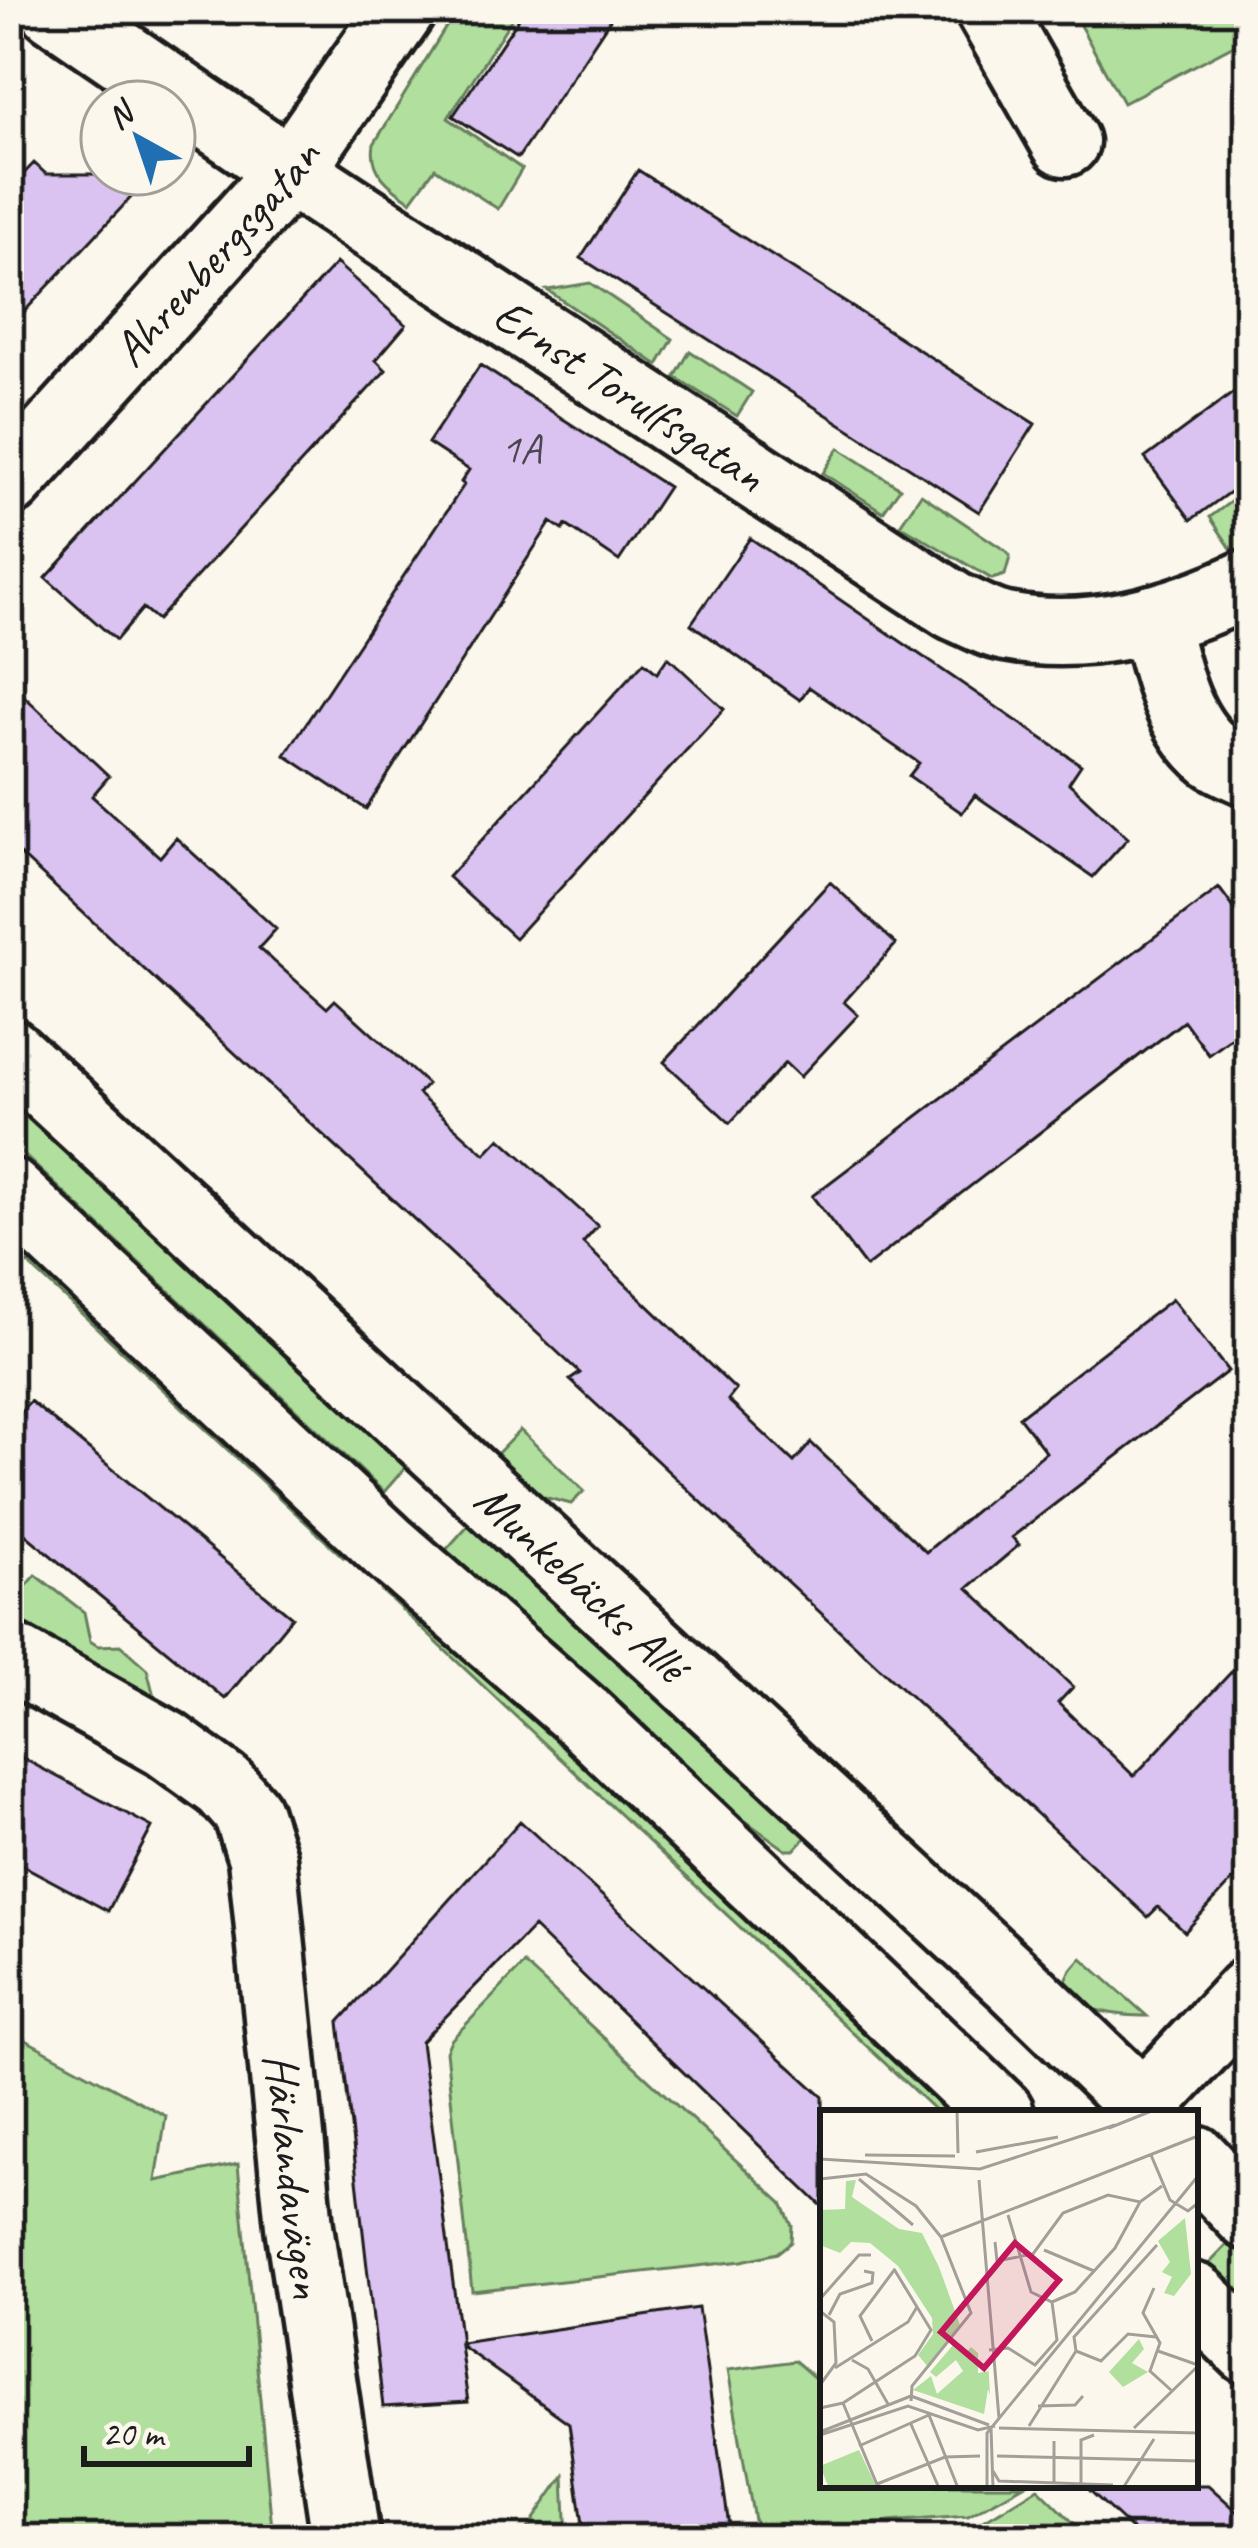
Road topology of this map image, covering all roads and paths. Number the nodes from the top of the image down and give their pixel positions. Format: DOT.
graph roads {
  1 [pos="54,9"];
  2 [pos="402,9"];
  3 [pos="989,9"];
  4 [pos="1065,142"];
  5 [pos="290,170"];
  6 [pos="9,482"];
  7 [pos="1249,584"];
  8 [pos="1153,619"];
  9 [pos="1249,772"];
  10 [pos="9,1052"];
  11 [pos="9,1192"];
  12 [pos="9,1655"];
  13 [pos="1249,1992"];
  14 [pos="997,2110"];
  15 [pos="1144,2110"];
  16 [pos="1198,2162"];
  17 [pos="1249,2216"];
  18 [pos="1198,2300"];
  19 [pos="1249,2350"];
  20 [pos="346,2539"];
  1 -- 5 [label="street, Ernst Torulfsgatan"];
  2 -- 5 [label="street, Ahrenbergsgatan"];
  3 -- 4 [label="street"];
  5 -- 6 [label="street, Ahrenbergsgatan"];
  5 -- 8 [label="street, Ernst Torulfsgatan"];
  7 -- 8 [label="street, Ernst Torulfsgatan"];
  8 -- 9 [label="street"];
  10 -- 15 [label="street, Munkebäcks Allé"];
  11 -- 14 [label="street, Munkebäcks Allé"];
  12 -- 20 [label="street, Härlandavägen"];
  13 -- 15 [label="street"];
  16 -- 17 [label="street"];
  18 -- 19 [label="street"];
}
